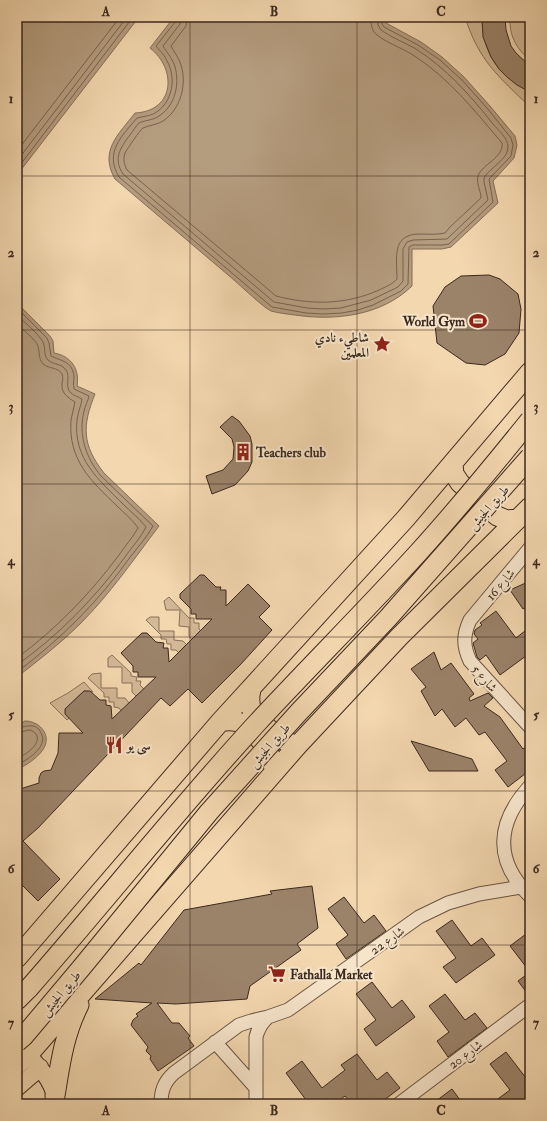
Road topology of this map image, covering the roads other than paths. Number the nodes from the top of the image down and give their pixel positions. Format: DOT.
graph roads {
  1 [pos="530,372"];
  2 [pos="530,420"];
  3 [pos="530,458"];
  4 [pos="453,465"];
  5 [pos="524,513"];
  6 [pos="530,548"];
  7 [pos="470,620"];
  8 [pos="251,690"];
  9 [pos="220,722"];
  10 [pos="530,727"];
  11 [pos="298,745"];
  12 [pos="271,775"];
  13 [pos="530,786"];
  14 [pos="530,798"];
  15 [pos="511,813"];
  16 [pos="525,892"];
  17 [pos="17,958"];
  18 [pos="88,988"];
  19 [pos="17,1000"];
  20 [pos="530,1005"];
  21 [pos="268,1017"];
  22 [pos="215,1042"];
  23 [pos="24,1055"];
  24 [pos="17,1088"];
  25 [pos="256,1088"];
  26 [pos="56,1100"];
  27 [pos="161,1104"];
  28 [pos="256,1104"];
  29 [pos="400,1104"];
  1 -- 4 [label="highway"];
  2 -- 19 [label="highway, طريق الجيش, bridge"];
  3 -- 23 [label="highway, طريق الجيش, bridge"];
  4 -- 5 [label="highway"];
  4 -- 8 [label="highway"];
  5 -- 11 [label="highway"];
  6 -- 7 [label="street, شارع 16"];
  7 -- 10 [label="street, شارع 5"];
  8 -- 9 [label="highway"];
  8 -- 11 [label="highway"];
  9 -- 12 [label="highway"];
  9 -- 17 [label="highway"];
  11 -- 12 [label="highway"];
  12 -- 18 [label="highway"];
  13 -- 15 [label="street"];
  14 -- 15 [label="street"];
  15 -- 16 [label="street"];
  16 -- 21 [label="street, شارع 22"];
  18 -- 23 [label="highway"];
  18 -- 26 [label="highway"];
  20 -- 29 [label="street, شارع 20"];
  21 -- 22 [label="street, شارع 22"];
  21 -- 25 [label="street"];
  22 -- 25 [label="street"];
  22 -- 27 [label="street, شارع 22"];
  23 -- 24 [label="main road"];
  23 -- 26 [label="main road"];
  25 -- 28 [label="street"];
}
